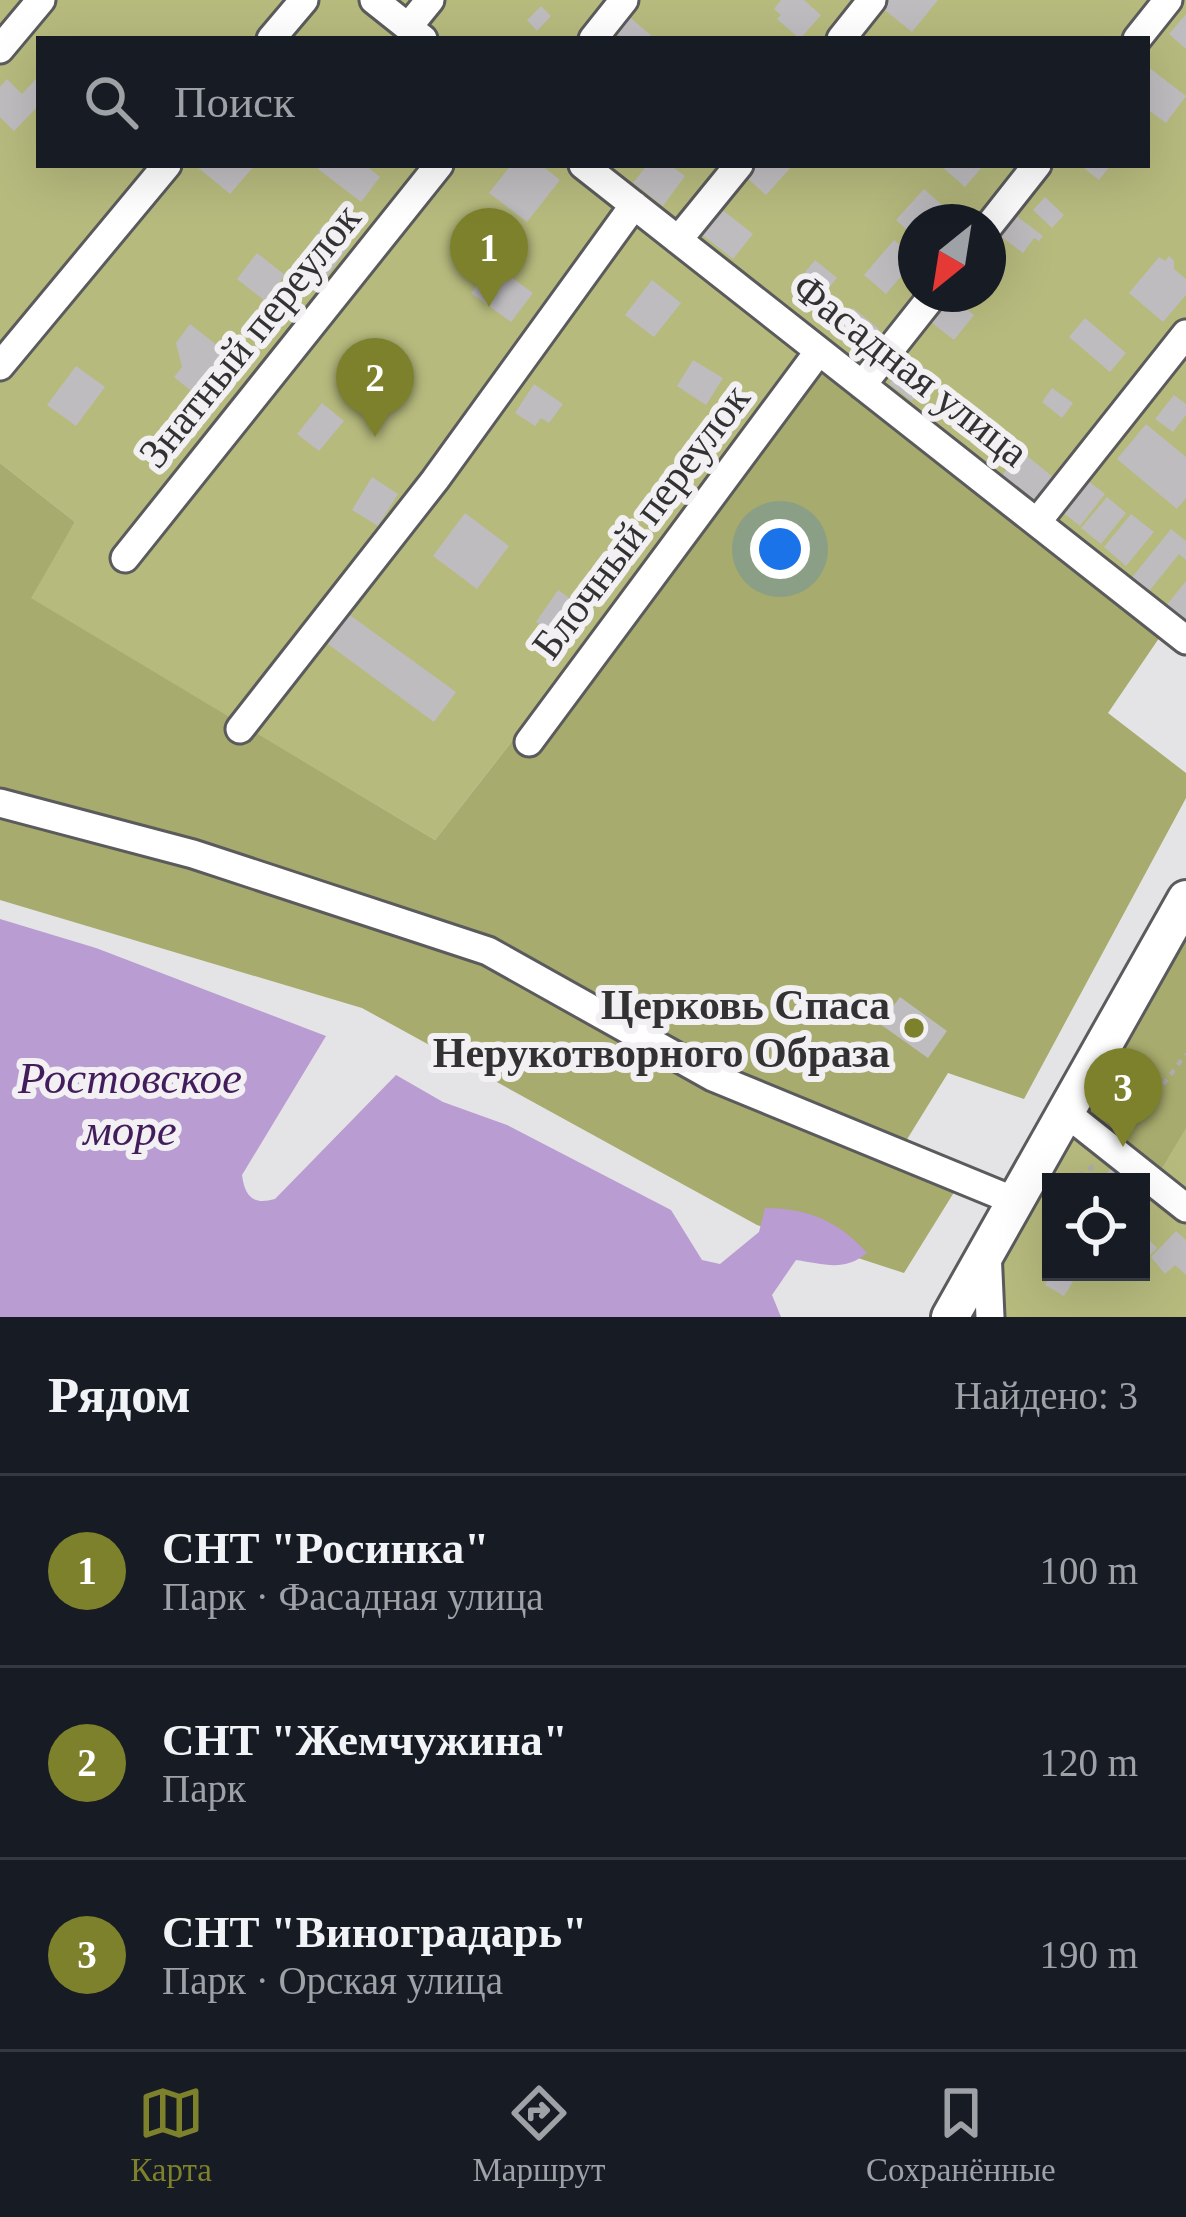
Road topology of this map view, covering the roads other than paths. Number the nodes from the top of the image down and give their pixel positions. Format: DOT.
graph roads {
  1 [pos="40,0"];
  2 [pos="304,0"];
  3 [pos="374,0"];
  4 [pos="430,0"];
  5 [pos="624,0"];
  6 [pos="872,0"];
  7 [pos="1168,0"];
  8 [pos="415,33"];
  9 [pos="274,36"];
  10 [pos="595,36"];
  11 [pos="843,36"];
  12 [pos="1139,36"];
  13 [pos="0,49"];
  14 [pos="165,168"];
  15 [pos="437,168"];
  16 [pos="587,168"];
  17 [pos="737,168"];
  18 [pos="1035,168"];
  19 [pos="1006,204"];
  20 [pos="634,205"];
  21 [pos="678,240"];
  22 [pos="920,312"];
  23 [pos="1186,334"];
  24 [pos="819,351"];
  25 [pos="0,366"];
  26 [pos="862,385"];
  27 [pos="1037,522"];
  28 [pos="125,558"];
  29 [pos="1186,640"];
  30 [pos="240,729"];
  31 [pos="529,742"];
  32 [pos="0,803"];
  33 [pos="1183,910"];
  34 [pos="1065,1112"];
  35 [pos="1015,1201"];
  36 [pos="1186,1208"];
  37 [pos="987,1250"];
  38 [pos="950,1317"];
  39 [pos="990,1317"];
  1 -- 13 [label="street"];
  2 -- 9 [label="street"];
  3 -- 8 [label="street"];
  4 -- 8 [label="street"];
  5 -- 10 [label="street"];
  6 -- 11 [label="street"];
  7 -- 12 [label="street"];
  14 -- 25 [label="street"];
  15 -- 28 [label="street, Знатный переулок"];
  16 -- 20 [label="street, Фасадная улица"];
  17 -- 21 [label="street"];
  18 -- 19 [label="street"];
  20 -- 21 [label="street, Фасадная улица"];
  20 -- 30 [label="street"];
  21 -- 24 [label="street, Фасадная улица"];
  22 -- 26 [label="street"];
  23 -- 27 [label="street"];
  24 -- 26 [label="street, Фасадная улица"];
  24 -- 31 [label="street, Блочный переулок"];
  26 -- 27 [label="street, Фасадная улица"];
  27 -- 29 [label="street, Фасадная улица"];
  32 -- 35 [label="street"];
  33 -- 34 [label="main road"];
  34 -- 35 [label="main road"];
  34 -- 36 [label="street"];
  35 -- 37 [label="main road"];
  37 -- 38 [label="main road"];
  37 -- 39 [label="street"];
}
